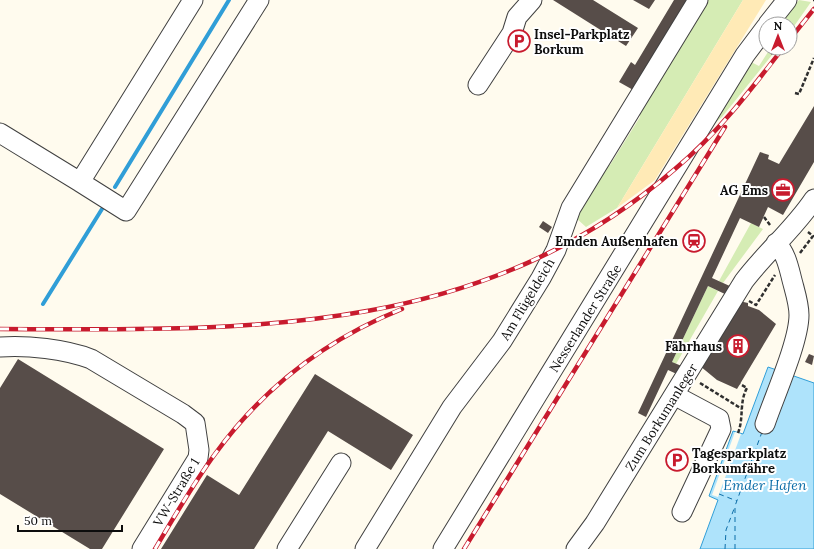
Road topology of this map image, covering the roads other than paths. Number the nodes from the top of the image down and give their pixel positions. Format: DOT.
graph roads {
  1 [pos="259,0"];
  2 [pos="532,0"];
  3 [pos="698,0"];
  4 [pos="787,0"];
  5 [pos="192,1"];
  6 [pos="774,16"];
  7 [pos="758,38"];
  8 [pos="478,85"];
  9 [pos="0,133"];
  10 [pos="80,182"];
  11 [pos="814,199"];
  12 [pos="776,243"];
  13 [pos="0,347"];
  14 [pos="674,396"];
  15 [pos="765,424"];
  16 [pos="341,463"];
  17 [pos="682,512"];
  18 [pos="595,523"];
  19 [pos="142,549"];
  20 [pos="287,549"];
  21 [pos="365,549"];
  22 [pos="443,549"];
  23 [pos="576,549"];
  24 [pos="589,549"];
  1 -- 10 [label="street"];
  2 -- 8 [label="street"];
  3 -- 21 [label="street, Am Flügeldeich"];
  4 -- 6 [label="street"];
  5 -- 10 [label="street"];
  7 -- 22 [label="street, Nesserlander Straße"];
  9 -- 10 [label="street"];
  11 -- 12 [label="street, Zum Borkumanleger"];
  12 -- 14 [label="street, Zum Borkumanleger"];
  12 -- 15 [label="street"];
  13 -- 19 [label="street, VW-Straße 1"];
  14 -- 17 [label="street"];
  14 -- 18 [label="street, Zum Borkumanleger"];
  16 -- 20 [label="street"];
  18 -- 23 [label="street, Zum Borkumanleger"];
  18 -- 24 [label="street, Zum Borkumanleger"];
}
